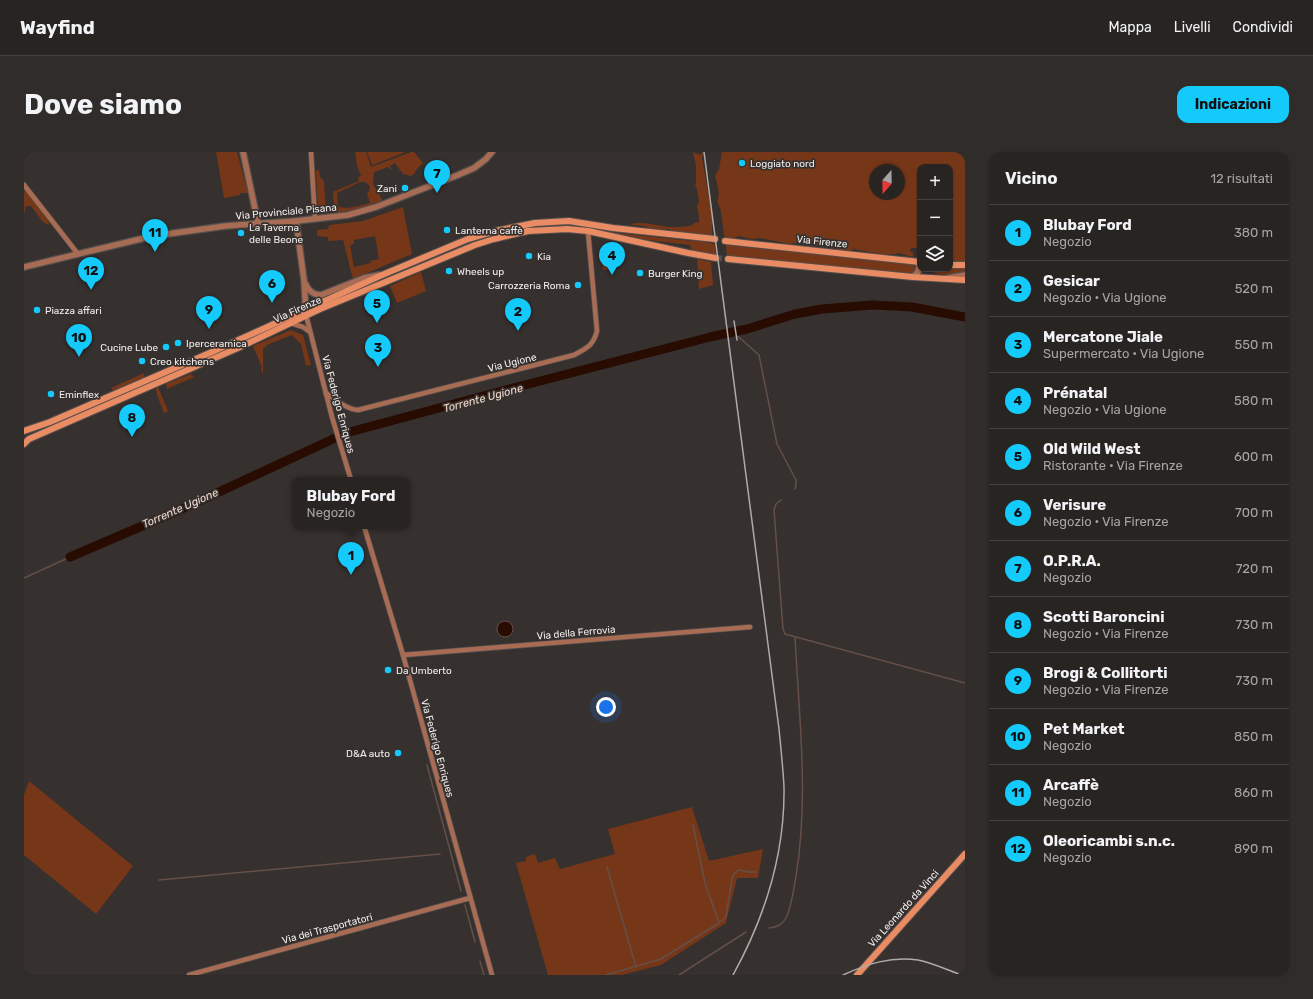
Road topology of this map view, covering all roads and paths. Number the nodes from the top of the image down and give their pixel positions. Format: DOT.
graph roads {
  1 [pos="244,152"];
  2 [pos="311,152"];
  3 [pos="492,152"];
  4 [pos="24,185"];
  5 [pos="314,219"];
  6 [pos="296,221"];
  7 [pos="258,223"];
  8 [pos="613,228"];
  9 [pos="588,231"];
  10 [pos="715,240"];
  11 [pos="725,241"];
  12 [pos="78,254"];
  13 [pos="716,258"];
  14 [pos="728,259"];
  15 [pos="917,262"];
  16 [pos="953,265"];
  17 [pos="965,265"];
  18 [pos="24,267"];
  19 [pos="918,272"];
  20 [pos="382,275"];
  21 [pos="965,275"];
  22 [pos="913,277"];
  23 [pos="940,279"];
  24 [pos="304,280"];
  25 [pos="965,280"];
  26 [pos="306,312"];
  27 [pos="290,323"];
  28 [pos="310,333"];
  29 [pos="326,393"];
  30 [pos="24,431"];
  31 [pos="24,444"];
  32 [pos="349,477"];
  33 [pos="365,529"];
  34 [pos="750,627"];
  35 [pos="403,655"];
  36 [pos="965,854"];
  37 [pos="470,898"];
  38 [pos="189,975"];
  39 [pos="492,975"];
  40 [pos="857,975"];
  1 -- 7 [label="street"];
  2 -- 5 [label="street"];
  3 -- 5 [label="street, Via Provinciale Pisana"];
  4 -- 12 [label="street"];
  5 -- 6 [label="street, Via Provinciale Pisana"];
  6 -- 7 [label="street, Via Provinciale Pisana"];
  6 -- 24 [label="street"];
  7 -- 12 [label="street, Via Provinciale Pisana"];
  8 -- 9 [label="street, Via Firenze"];
  8 -- 10 [label="main road, Via Firenze"];
  8 -- 20 [label="main road, Via Firenze"];
  9 -- 13 [label="main road, Via Firenze"];
  9 -- 26 [label="main road, Via Firenze"];
  9 -- 29 [label="street, Via Ugione"];
  11 -- 15 [label="main road, Via Firenze"];
  12 -- 18 [label="street, Via Provinciale Pisana"];
  14 -- 22 [label="main road"];
  16 -- 17 [label="main road"];
  19 -- 22 [label="street, Via Firenze"];
  20 -- 24 [label="street, Via Firenze"];
  20 -- 26 [label="main road, Via Firenze"];
  21 -- 23 [label="street"];
  22 -- 23 [label="main road"];
  23 -- 25 [label="main road"];
  24 -- 26 [label="street"];
  26 -- 27 [label="main road, Via Firenze"];
  26 -- 28 [label="street, Via Federigo Enriques"];
  26 -- 30 [label="main road, Via Firenze"];
  27 -- 28 [label="street"];
  27 -- 31 [label="main road, Via Firenze"];
  28 -- 29 [label="street, Via Federigo Enriques"];
  29 -- 32 [label="street, Via Federigo Enriques"];
  33 -- 35 [label="street, Via Federigo Enriques"];
  34 -- 35 [label="street, Via della Ferrovia"];
  35 -- 37 [label="street, Via Federigo Enriques"];
  36 -- 40 [label="main road, Via Leonardo da Vinci"];
  37 -- 38 [label="street, Via dei Trasportatori"];
  37 -- 39 [label="street, Via Federigo Enriques"];
}
